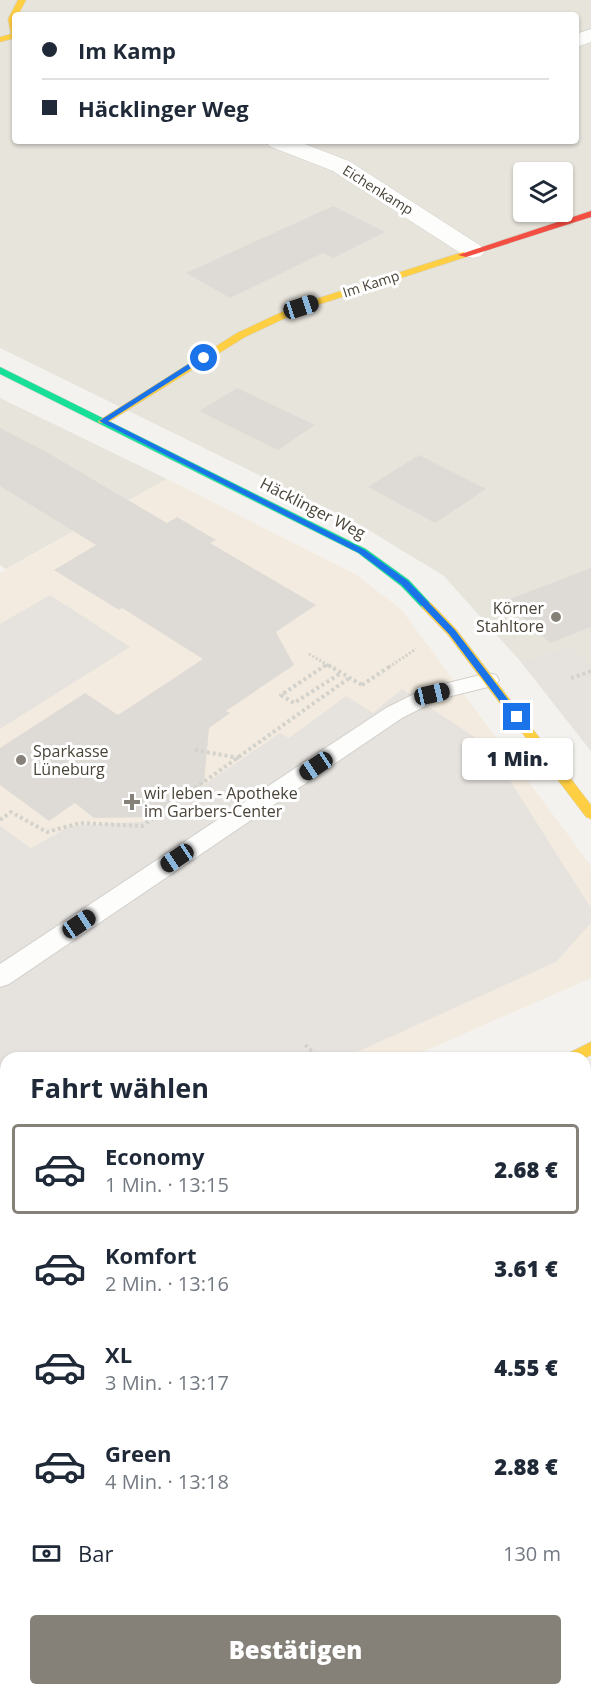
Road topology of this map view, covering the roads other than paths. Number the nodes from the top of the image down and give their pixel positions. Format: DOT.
graph roads {
  1 [pos="285,144"];
  2 [pos="591,214"];
  3 [pos="473,251"];
  4 [pos="0,370"];
  5 [pos="103,421"];
  6 [pos="488,680"];
  7 [pos="591,814"];
  8 [pos="0,977"];
  1 -- 3 [label="street, Eichenkamp"];
  2 -- 3 [label="street, Im Kamp"];
  3 -- 5 [label="street, Im Kamp"];
  4 -- 5 [label="street, Häcklinger Weg"];
  5 -- 6 [label="street, Häcklinger Weg"];
  6 -- 7 [label="street, Häcklinger Weg"];
  6 -- 8 [label="lane"];
}
